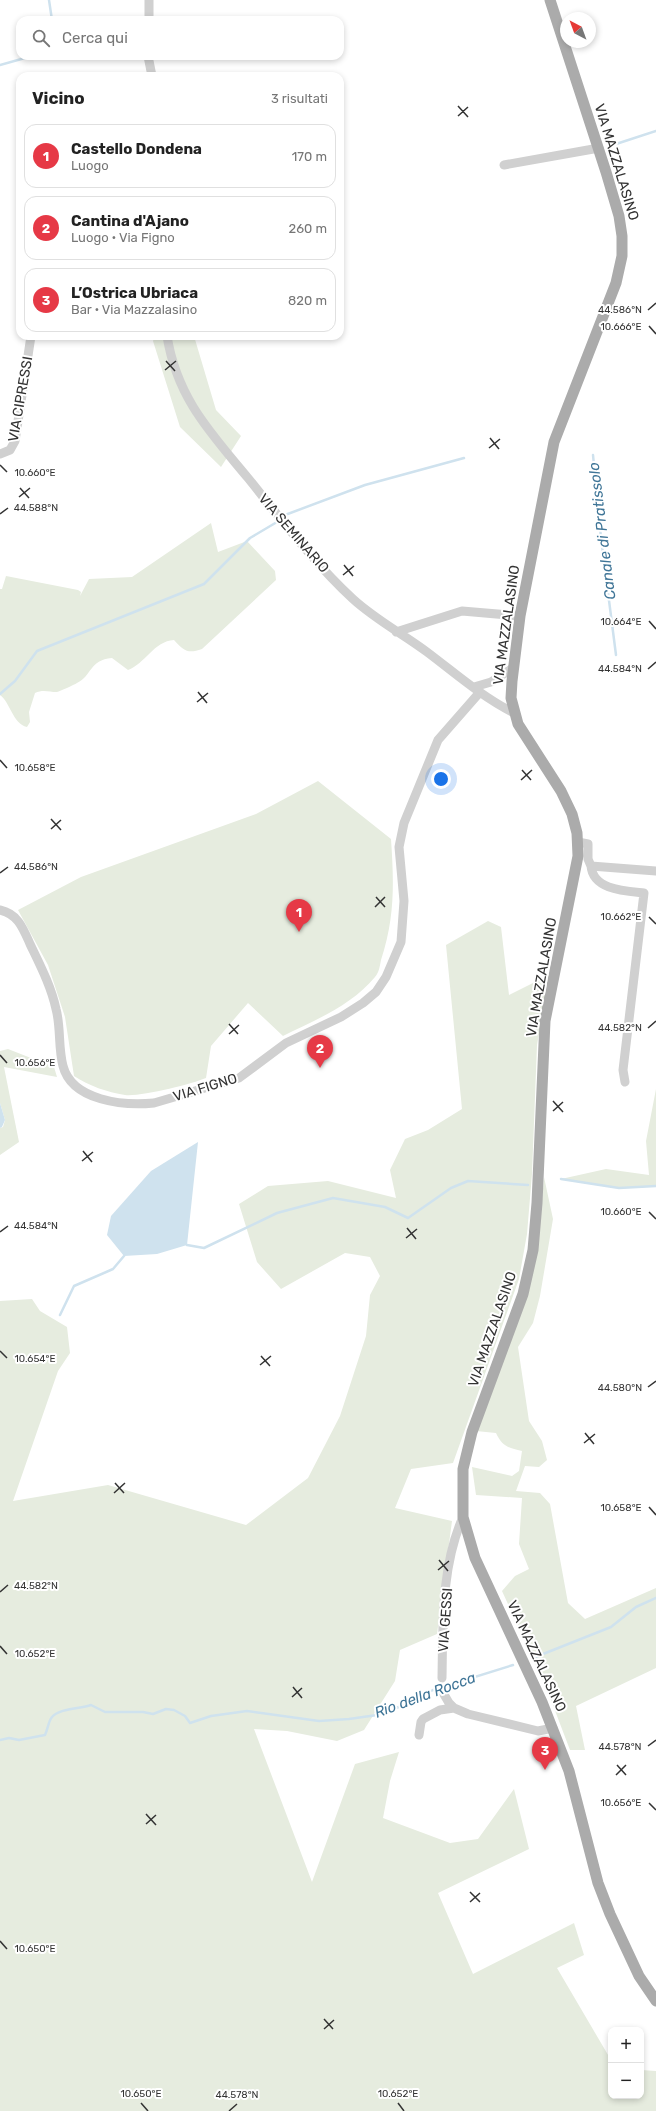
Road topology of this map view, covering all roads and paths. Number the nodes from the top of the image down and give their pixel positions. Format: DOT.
graph roads {
  1 [pos="149,0"];
  2 [pos="550,0"];
  3 [pos="149,16"];
  4 [pos="149,60"];
  5 [pos="151,72"];
  6 [pos="599,148"];
  7 [pos="504,165"];
  8 [pos="30,340"];
  9 [pos="167,340"];
  10 [pos="0,454"];
  11 [pos="520,616"];
  12 [pos="396,632"];
  13 [pos="513,668"];
  14 [pos="477,690"];
  15 [pos="514,713"];
  16 [pos="578,842"];
  17 [pos="591,866"];
  18 [pos="656,871"];
  19 [pos="0,910"];
  20 [pos="625,1082"];
  21 [pos="463,1517"];
  22 [pos="442,1678"];
  23 [pos="442,1691"];
  24 [pos="454,1708"];
  25 [pos="553,1728"];
  26 [pos="419,1735"];
  27 [pos="656,2001"];
  1 -- 3 [label="street"];
  2 -- 6 [label="main road, VIA MAZZALASINO"];
  4 -- 5 [label="street"];
  6 -- 7 [label="street"];
  6 -- 11 [label="main road, VIA MAZZALASINO"];
  8 -- 10 [label="street, VIA CIPRESSI"];
  9 -- 12 [label="street, VIA SEMINARIO"];
  11 -- 12 [label="street"];
  11 -- 13 [label="main road, VIA MAZZALASINO"];
  12 -- 14 [label="street, VIA SEMINARIO"];
  13 -- 14 [label="street"];
  13 -- 15 [label="main road, VIA MAZZALASINO"];
  14 -- 15 [label="street, VIA SEMINARIO"];
  14 -- 19 [label="street, VIA FIGNO"];
  15 -- 16 [label="main road, VIA MAZZALASINO"];
  16 -- 17 [label="street"];
  16 -- 21 [label="main road, VIA MAZZALASINO"];
  17 -- 18 [label="street"];
  17 -- 20 [label="street"];
  21 -- 22 [label="street, VIA GESSI"];
  21 -- 25 [label="main road, VIA MAZZALASINO"];
  23 -- 24 [label="street"];
  24 -- 25 [label="street"];
  24 -- 26 [label="street"];
  25 -- 27 [label="main road, VIA MAZZALASINO"];
}
